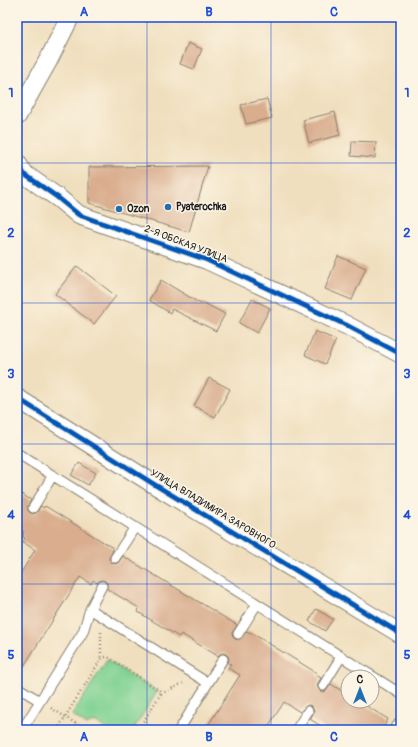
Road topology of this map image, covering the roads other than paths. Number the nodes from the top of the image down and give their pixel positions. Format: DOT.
graph roads {
  1 [pos="70,17"];
  2 [pos="17,116"];
  3 [pos="17,163"];
  4 [pos="401,354"];
  5 [pos="17,398"];
  6 [pos="17,453"];
  7 [pos="53,476"];
  8 [pos="33,508"];
  9 [pos="135,527"];
  10 [pos="115,558"];
  11 [pos="102,586"];
  12 [pos="257,604"];
  13 [pos="90,609"];
  14 [pos="238,634"];
  15 [pos="401,634"];
  16 [pos="341,657"];
  17 [pos="222,659"];
  18 [pos="208,683"];
  19 [pos="323,686"];
  20 [pos="17,687"];
  21 [pos="401,694"];
  22 [pos="40,701"];
  23 [pos="308,710"];
  24 [pos="401,720"];
  25 [pos="395,729"];
  26 [pos="22,730"];
  27 [pos="179,730"];
  28 [pos="296,730"];
  1 -- 2 [label="street"];
  3 -- 4 [label="street, 2-Я ОБСКАЯ УЛИЦА"];
  5 -- 15 [label="street, УЛИЦА ВЛАДИМИРА ЗАРОВНОГО"];
  6 -- 7 [label="lane"];
  7 -- 8 [label="lane"];
  7 -- 9 [label="lane"];
  9 -- 10 [label="lane"];
  9 -- 12 [label="lane"];
  11 -- 13 [label="lane"];
  12 -- 14 [label="lane"];
  12 -- 16 [label="lane"];
  13 -- 18 [label="lane"];
  13 -- 22 [label="lane"];
  16 -- 19 [label="lane"];
  16 -- 21 [label="lane"];
  17 -- 18 [label="lane"];
  18 -- 27 [label="lane"];
  20 -- 22 [label="lane"];
  22 -- 26 [label="lane"];
  23 -- 28 [label="lane"];
  24 -- 25 [label="lane"];
}
